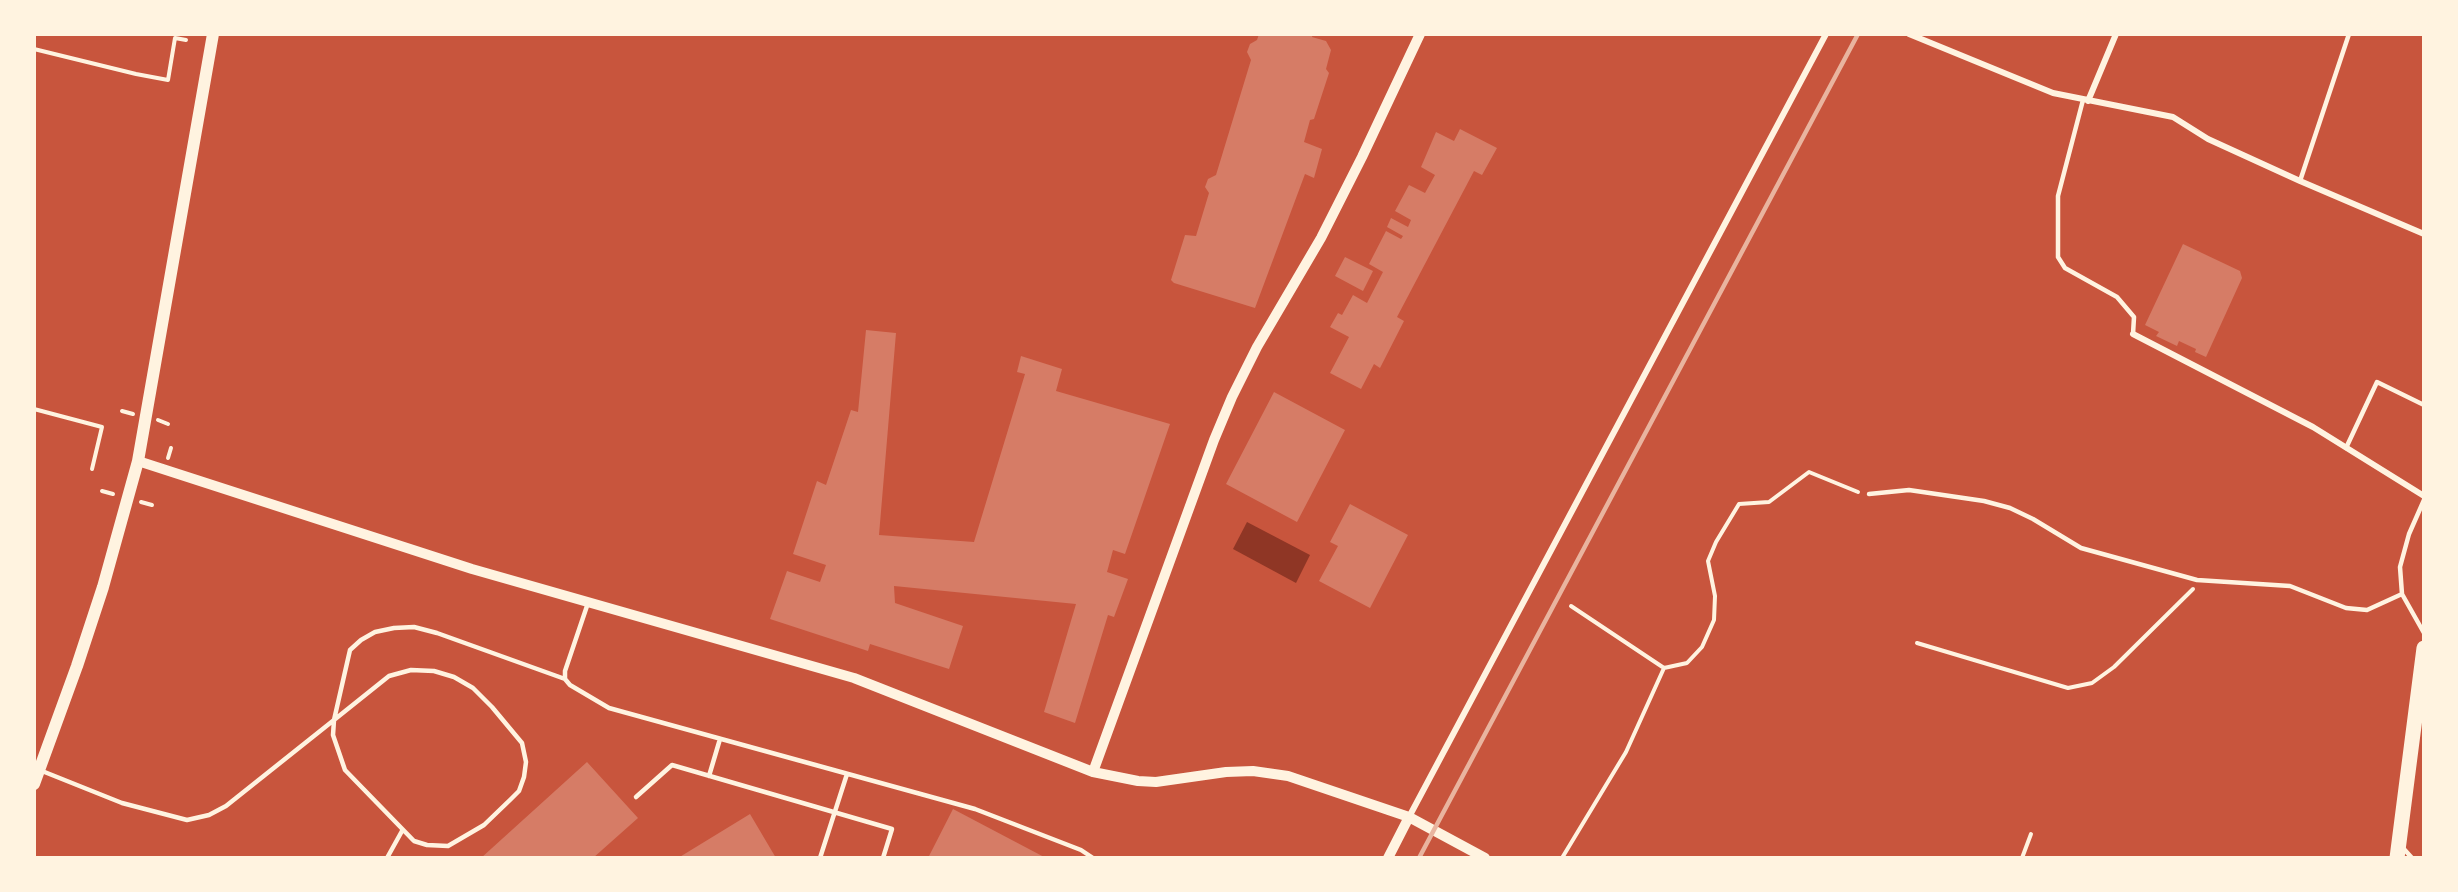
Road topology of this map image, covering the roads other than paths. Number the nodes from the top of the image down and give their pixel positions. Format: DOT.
graph roads {
  1 [pos="213,34"];
  2 [pos="1420,34"];
  3 [pos="1826,34"];
  4 [pos="1909,34"];
  5 [pos="2116,34"];
  6 [pos="2349,34"];
  7 [pos="2086,100"];
  8 [pos="2300,181"];
  9 [pos="2424,234"];
  10 [pos="2133,334"];
  11 [pos="2424,405"];
  12 [pos="2346,448"];
  13 [pos="138,461"];
  14 [pos="1869,494"];
  15 [pos="2424,498"];
  16 [pos="2402,594"];
  17 [pos="588,603"];
  18 [pos="2424,633"];
  19 [pos="2424,648"];
  20 [pos="565,679"];
  21 [pos="333,720"];
  22 [pos="720,739"];
  23 [pos="40,770"];
  24 [pos="1093,772"];
  25 [pos="847,774"];
  26 [pos="709,776"];
  27 [pos="34,784"];
  28 [pos="636,797"];
  29 [pos="834,813"];
  30 [pos="1409,817"];
  31 [pos="402,831"];
  32 [pos="2398,851"];
  33 [pos="387,858"];
  34 [pos="820,858"];
  35 [pos="883,858"];
  36 [pos="1093,858"];
  37 [pos="1388,858"];
  38 [pos="1485,858"];
  39 [pos="2412,858"];
  1 -- 13 [label="main road"];
  2 -- 24 [label="street"];
  3 -- 30 [label="street"];
  4 -- 7 [label="street"];
  5 -- 7 [label="street"];
  6 -- 8 [label="lane"];
  7 -- 8 [label="street"];
  7 -- 10 [label="lane"];
  8 -- 9 [label="street"];
  10 -- 12 [label="street"];
  11 -- 12 [label="lane"];
  12 -- 15 [label="street"];
  13 -- 17 [label="street"];
  13 -- 23 [label="main road"];
  14 -- 16 [label="lane"];
  15 -- 16 [label="lane"];
  16 -- 18 [label="lane"];
  17 -- 20 [label="lane"];
  17 -- 24 [label="street"];
  19 -- 32 [label="main road"];
  20 -- 21 [label="lane"];
  20 -- 22 [label="lane"];
  21 -- 23 [label="lane"];
  21 -- 31 [label="lane"];
  21 -- 31 [label="lane"];
  22 -- 25 [label="lane"];
  22 -- 26 [label="lane"];
  23 -- 27 [label="main road"];
  24 -- 30 [label="street"];
  25 -- 29 [label="lane"];
  25 -- 36 [label="lane"];
  26 -- 28 [label="lane"];
  26 -- 29 [label="lane"];
  29 -- 34 [label="lane"];
  29 -- 35 [label="lane"];
  30 -- 37 [label="street"];
  30 -- 38 [label="street"];
  31 -- 33 [label="lane"];
  32 -- 39 [label="lane"];
}
